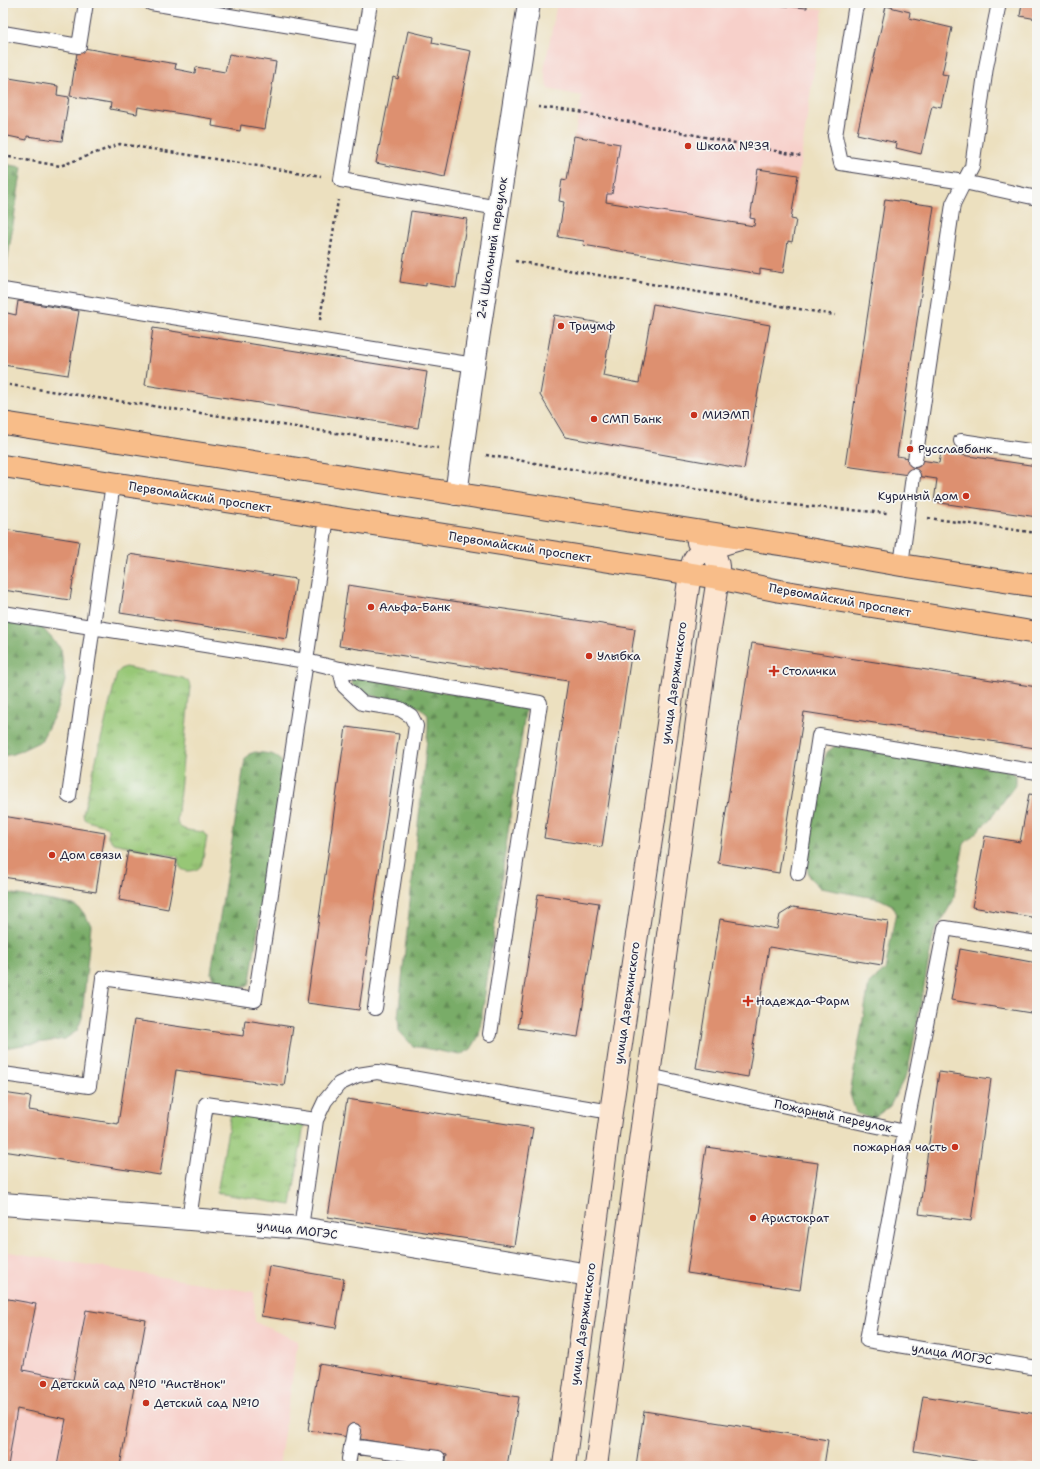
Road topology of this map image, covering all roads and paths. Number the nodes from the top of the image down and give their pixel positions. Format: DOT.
graph roads {
  1 [pos="86,3"];
  2 [pos="151,3"];
  3 [pos="370,3"];
  4 [pos="529,3"];
  5 [pos="858,3"];
  6 [pos="999,3"];
  7 [pos="3,33"];
  8 [pos="364,38"];
  9 [pos="514,104"];
  10 [pos="3,156"];
  11 [pos="801,156"];
  12 [pos="341,180"];
  13 [pos="964,182"];
  14 [pos="1037,198"];
  15 [pos="498,208"];
  16 [pos="491,256"];
  17 [pos="3,290"];
  18 [pos="835,316"];
  19 [pos="317,340"];
  20 [pos="474,365"];
  21 [pos="3,384"];
  22 [pos="3,424"];
  23 [pos="961,441"];
  24 [pos="462,451"];
  25 [pos="1037,452"];
  26 [pos="915,460"];
  27 [pos="3,466"];
  28 [pos="913,476"];
  29 [pos="113,483"];
  30 [pos="456,494"];
  31 [pos="907,515"];
  32 [pos="327,517"];
  33 [pos="680,530"];
  34 [pos="1037,533"];
  35 [pos="742,538"];
  36 [pos="708,550"];
  37 [pos="901,566"];
  38 [pos="690,574"];
  39 [pos="718,578"];
  40 [pos="1037,586"];
  41 [pos="3,613"];
  42 [pos="92,627"];
  43 [pos="1037,633"];
  44 [pos="306,662"];
  45 [pos="340,668"];
  46 [pos="1037,772"];
  47 [pos="69,796"];
  48 [pos="798,873"];
  49 [pos="1037,943"];
  50 [pos="375,1008"];
  51 [pos="490,1034"];
  52 [pos="3,1074"];
  53 [pos="649,1076"];
  54 [pos="611,1112"];
  55 [pos="316,1120"];
  56 [pos="905,1132"];
  57 [pos="3,1204"];
  58 [pos="188,1219"];
  59 [pos="301,1228"];
  60 [pos="589,1275"];
  61 [pos="867,1340"];
  62 [pos="1037,1368"];
  63 [pos="354,1431"];
  64 [pos="436,1466"];
  65 [pos="564,1466"];
  66 [pos="596,1466"];
  1 -- 7 [label="lane"];
  2 -- 8 [label="lane"];
  3 -- 8 [label="lane"];
  4 -- 9 [label="street, 2-й Школьный переулок"];
  5 -- 13 [label="lane"];
  6 -- 13 [label="lane"];
  8 -- 12 [label="lane"];
  9 -- 11 [label="path"];
  9 -- 15 [label="street, 2-й Школьный переулок"];
  10 -- 12 [label="path"];
  12 -- 15 [label="lane"];
  12 -- 19 [label="path"];
  13 -- 14 [label="lane"];
  13 -- 26 [label="lane"];
  15 -- 16 [label="street, 2-й Школьный переулок"];
  16 -- 18 [label="path"];
  16 -- 20 [label="street, 2-й Школьный переулок"];
  17 -- 19 [label="lane"];
  19 -- 20 [label="lane"];
  20 -- 24 [label="street, 2-й Школьный переулок"];
  21 -- 24 [label="path"];
  22 -- 30 [label="main road"];
  23 -- 25 [label="lane"];
  24 -- 30 [label="street, 2-й Школьный переулок"];
  24 -- 31 [label="path"];
  27 -- 29 [label="main road, Первомайский проспект"];
  28 -- 31 [label="lane"];
  29 -- 32 [label="main road, Первомайский проспект"];
  29 -- 42 [label="lane"];
  30 -- 33 [label="main road"];
  31 -- 34 [label="path"];
  31 -- 37 [label="lane"];
  32 -- 38 [label="main road, Первомайский проспект"];
  32 -- 44 [label="lane"];
  33 -- 35 [label="main road"];
  33 -- 36 [label="main road"];
  35 -- 36 [label="main road, улица Дзержинского"];
  35 -- 37 [label="main road"];
  36 -- 38 [label="main road, улица Дзержинского"];
  36 -- 39 [label="main road"];
  37 -- 40 [label="main road"];
  38 -- 39 [label="main road, Первомайский проспект"];
  38 -- 54 [label="main road, улица Дзержинского"];
  39 -- 43 [label="main road, Первомайский проспект"];
  39 -- 53 [label="main road"];
  41 -- 42 [label="lane"];
  42 -- 44 [label="lane"];
  42 -- 47 [label="lane"];
  44 -- 45 [label="lane"];
  44 -- 52 [label="lane"];
  45 -- 50 [label="lane"];
  45 -- 51 [label="lane"];
  46 -- 48 [label="lane"];
  49 -- 56 [label="lane"];
  53 -- 56 [label="lane, Пожарный переулок"];
  53 -- 66 [label="main road"];
  54 -- 55 [label="lane"];
  54 -- 60 [label="main road, улица Дзержинского"];
  55 -- 58 [label="lane"];
  55 -- 59 [label="lane"];
  56 -- 61 [label="lane, Пожарный переулок"];
  57 -- 58 [label="street, улица МОГЭС"];
  58 -- 59 [label="street, улица МОГЭС"];
  59 -- 60 [label="street, улица МОГЭС"];
  60 -- 65 [label="main road, улица Дзержинского"];
  61 -- 62 [label="lane, улица МОГЭС"];
  63 -- 64 [label="lane"];
}
